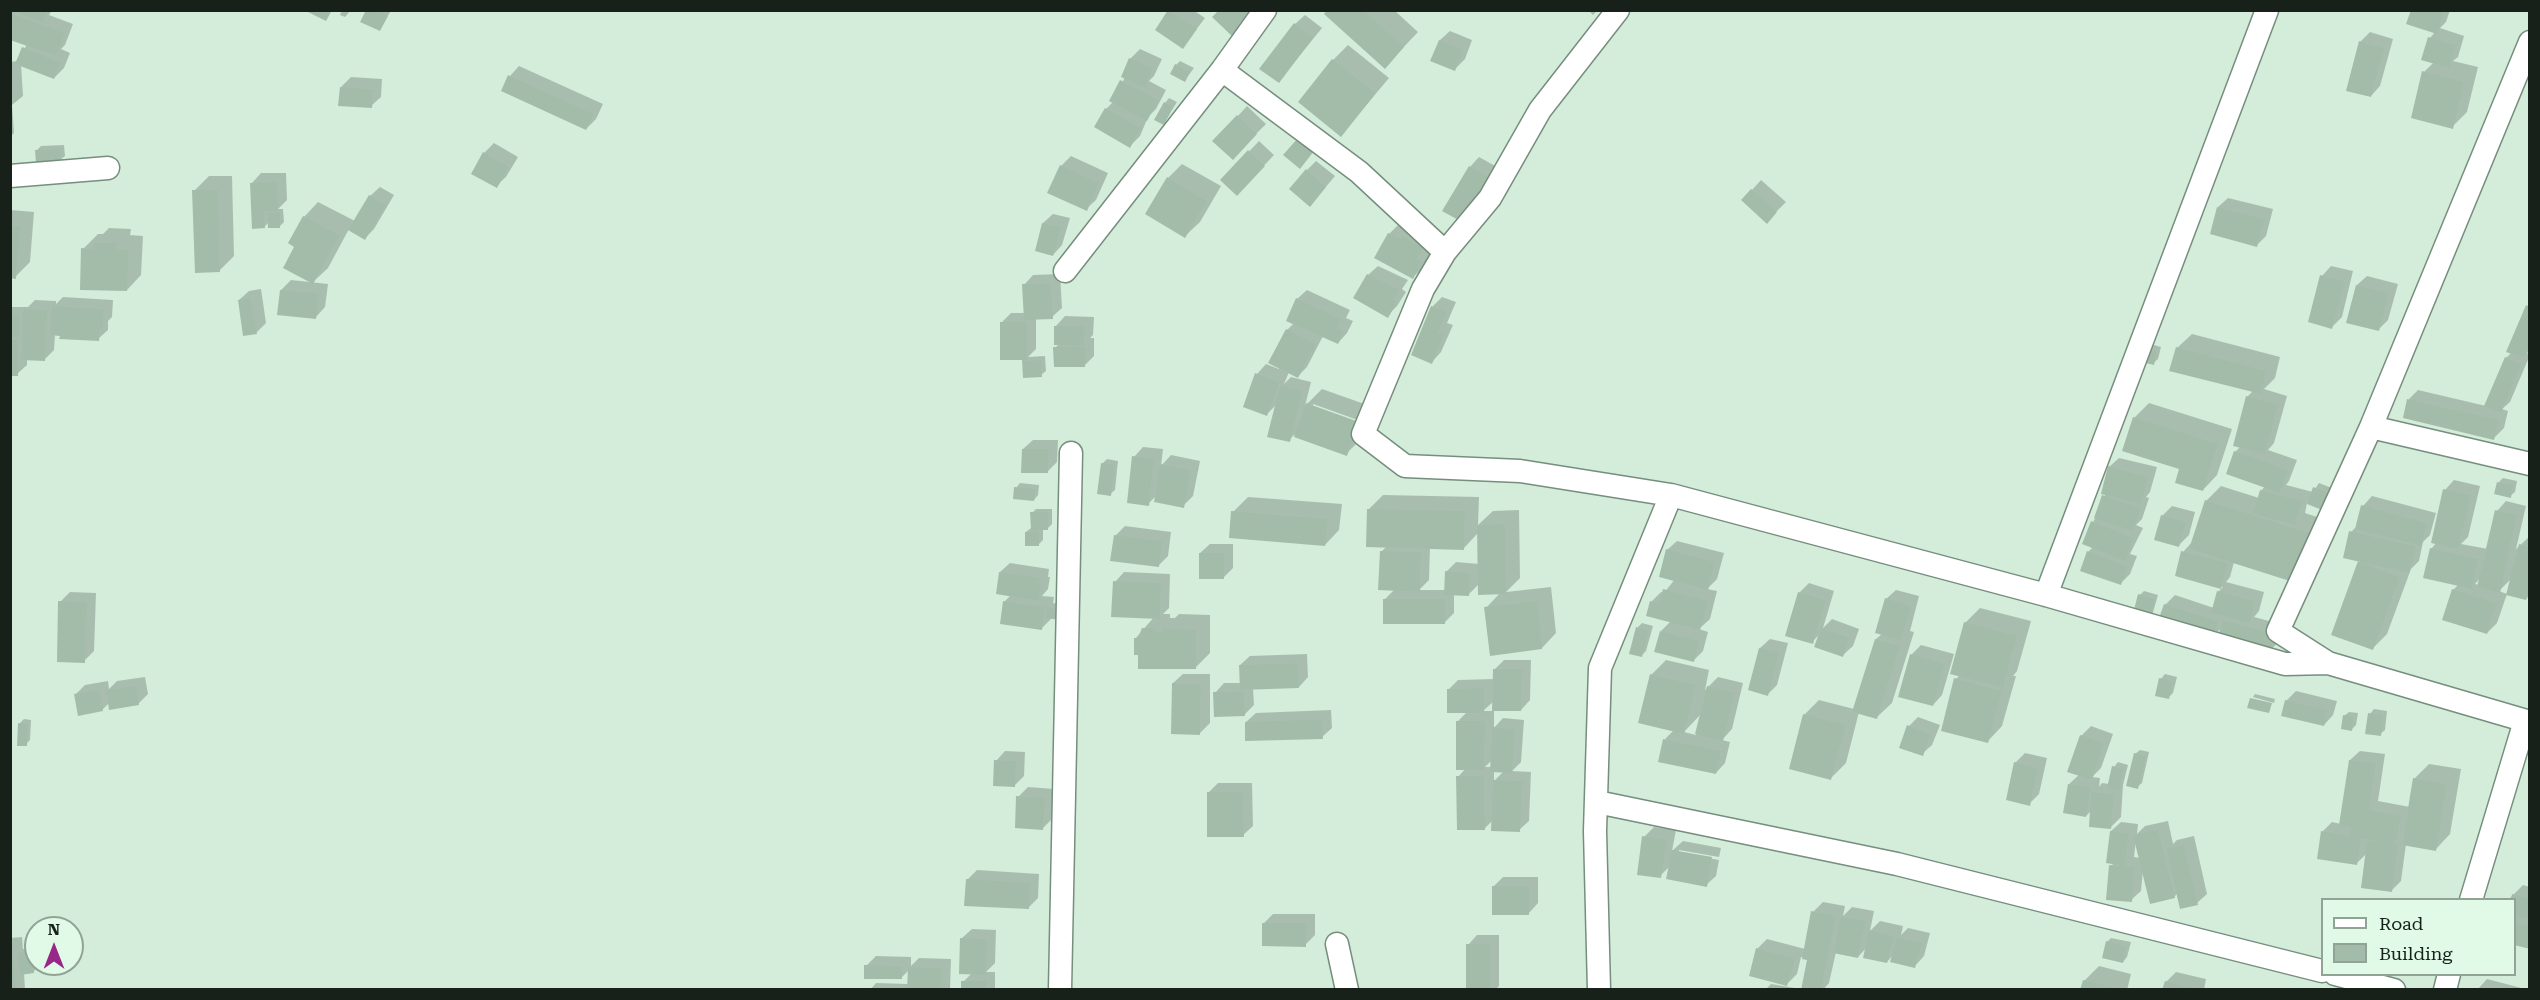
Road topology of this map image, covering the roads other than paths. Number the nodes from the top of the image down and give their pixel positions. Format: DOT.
graph roads {
  1 [pos="1265,10"];
  2 [pos="1618,10"];
  3 [pos="2267,10"];
  4 [pos="2529,42"];
  5 [pos="1222,70"];
  6 [pos="108,168"];
  7 [pos="10,176"];
  8 [pos="1445,252"];
  9 [pos="1065,271"];
  10 [pos="2371,427"];
  11 [pos="1071,453"];
  12 [pos="2529,464"];
  13 [pos="1671,495"];
  14 [pos="2046,595"];
  15 [pos="2328,663"];
  16 [pos="2527,722"];
  17 [pos="1597,802"];
  18 [pos="2472,898"];
  19 [pos="1337,944"];
  20 [pos="2321,971"];
  21 [pos="2339,976"];
  22 [pos="1060,990"];
  23 [pos="1347,990"];
  24 [pos="1599,990"];
  25 [pos="2394,990"];
  1 -- 5 [label="street"];
  2 -- 8 [label="street"];
  3 -- 14 [label="street"];
  4 -- 10 [label="street"];
  5 -- 8 [label="street"];
  5 -- 9 [label="street"];
  6 -- 7 [label="street"];
  8 -- 13 [label="street"];
  10 -- 12 [label="street"];
  10 -- 15 [label="street"];
  11 -- 22 [label="street"];
  13 -- 14 [label="street"];
  13 -- 17 [label="street"];
  14 -- 15 [label="street"];
  15 -- 16 [label="street"];
  16 -- 18 [label="street"];
  17 -- 20 [label="street"];
  17 -- 24 [label="street"];
  19 -- 23 [label="street"];
  21 -- 25 [label="street"];
}
